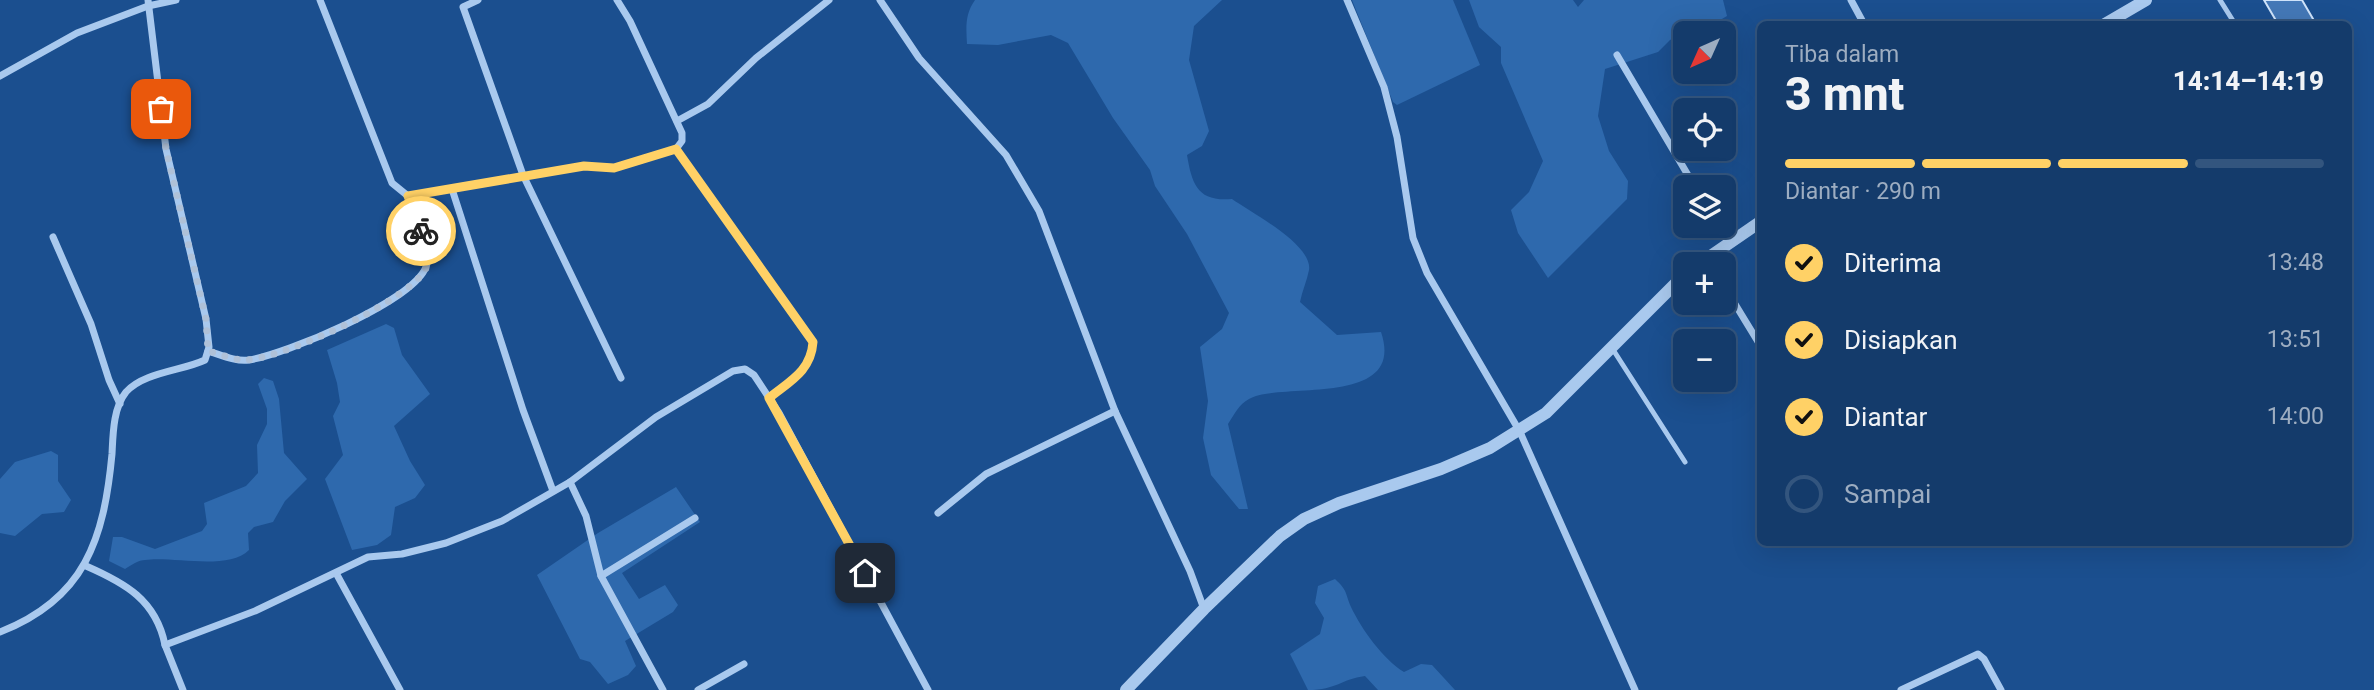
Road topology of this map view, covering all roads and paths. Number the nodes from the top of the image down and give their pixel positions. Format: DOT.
graph roads {
  1 [pos="176,0"];
  2 [pos="320,0"];
  3 [pos="478,0"];
  4 [pos="617,0"];
  5 [pos="829,0"];
  6 [pos="880,0"];
  7 [pos="1347,0"];
  8 [pos="1851,0"];
  9 [pos="2146,0"];
  10 [pos="2220,0"];
  11 [pos="148,3"];
  12 [pos="1862,21"];
  13 [pos="2110,21"];
  14 [pos="2233,21"];
  15 [pos="1617,55"];
  16 [pos="0,76"];
  17 [pos="677,121"];
  18 [pos="676,149"];
  19 [pos="523,175"];
  20 [pos="1688,175"];
  21 [pos="452,189"];
  22 [pos="408,196"];
  23 [pos="1757,224"];
  24 [pos="53,237"];
  25 [pos="1725,238"];
  26 [pos="1728,243"];
  27 [pos="1717,252"];
  28 [pos="1673,286"];
  29 [pos="1736,306"];
  30 [pos="1757,340"];
  31 [pos="1612,348"];
  32 [pos="208,351"];
  33 [pos="621,378"];
  34 [pos="769,398"];
  35 [pos="120,404"];
  36 [pos="1115,411"];
  37 [pos="1520,432"];
  38 [pos="1685,462"];
  39 [pos="570,481"];
  40 [pos="553,491"];
  41 [pos="938,513"];
  42 [pos="695,518"];
  43 [pos="86,566"];
  44 [pos="336,573"];
  45 [pos="601,576"];
  46 [pos="1204,609"];
  47 [pos="0,632"];
  48 [pos="165,645"];
  49 [pos="744,664"];
  50 [pos="183,690"];
  51 [pos="400,690"];
  52 [pos="663,690"];
  53 [pos="698,690"];
  54 [pos="928,690"];
  55 [pos="1126,690"];
  56 [pos="1635,690"];
  57 [pos="1902,690"];
  58 [pos="2001,690"];
  1 -- 11 [label="street"];
  2 -- 22 [label="street"];
  3 -- 19 [label="street"];
  4 -- 17 [label="street"];
  5 -- 17 [label="street"];
  6 -- 36 [label="street"];
  7 -- 37 [label="street"];
  8 -- 12 [label="street"];
  9 -- 13 [label="street"];
  10 -- 14 [label="lane"];
  11 -- 16 [label="street"];
  11 -- 32 [label="street"];
  15 -- 20 [label="street"];
  17 -- 18 [label="street"];
  18 -- 19 [label="street"];
  18 -- 34 [label="street"];
  19 -- 21 [label="street"];
  19 -- 33 [label="street"];
  21 -- 22 [label="street"];
  21 -- 40 [label="street"];
  22 -- 32 [label="street"];
  23 -- 26 [label="street"];
  24 -- 35 [label="street"];
  25 -- 26 [label="street"];
  26 -- 27 [label="street"];
  28 -- 31 [label="street"];
  29 -- 30 [label="street"];
  31 -- 37 [label="street"];
  31 -- 38 [label="lane"];
  32 -- 35 [label="street"];
  34 -- 39 [label="street"];
  34 -- 54 [label="street"];
  35 -- 43 [label="street"];
  36 -- 41 [label="street"];
  36 -- 46 [label="street"];
  37 -- 46 [label="street"];
  37 -- 56 [label="street"];
  39 -- 40 [label="street"];
  39 -- 45 [label="street"];
  40 -- 44 [label="street"];
  42 -- 45 [label="street"];
  43 -- 47 [label="street"];
  43 -- 48 [label="street"];
  44 -- 48 [label="street"];
  44 -- 51 [label="street"];
  45 -- 52 [label="street"];
  46 -- 55 [label="street"];
  48 -- 50 [label="street"];
  49 -- 53 [label="street"];
  57 -- 58 [label="street"];
}
